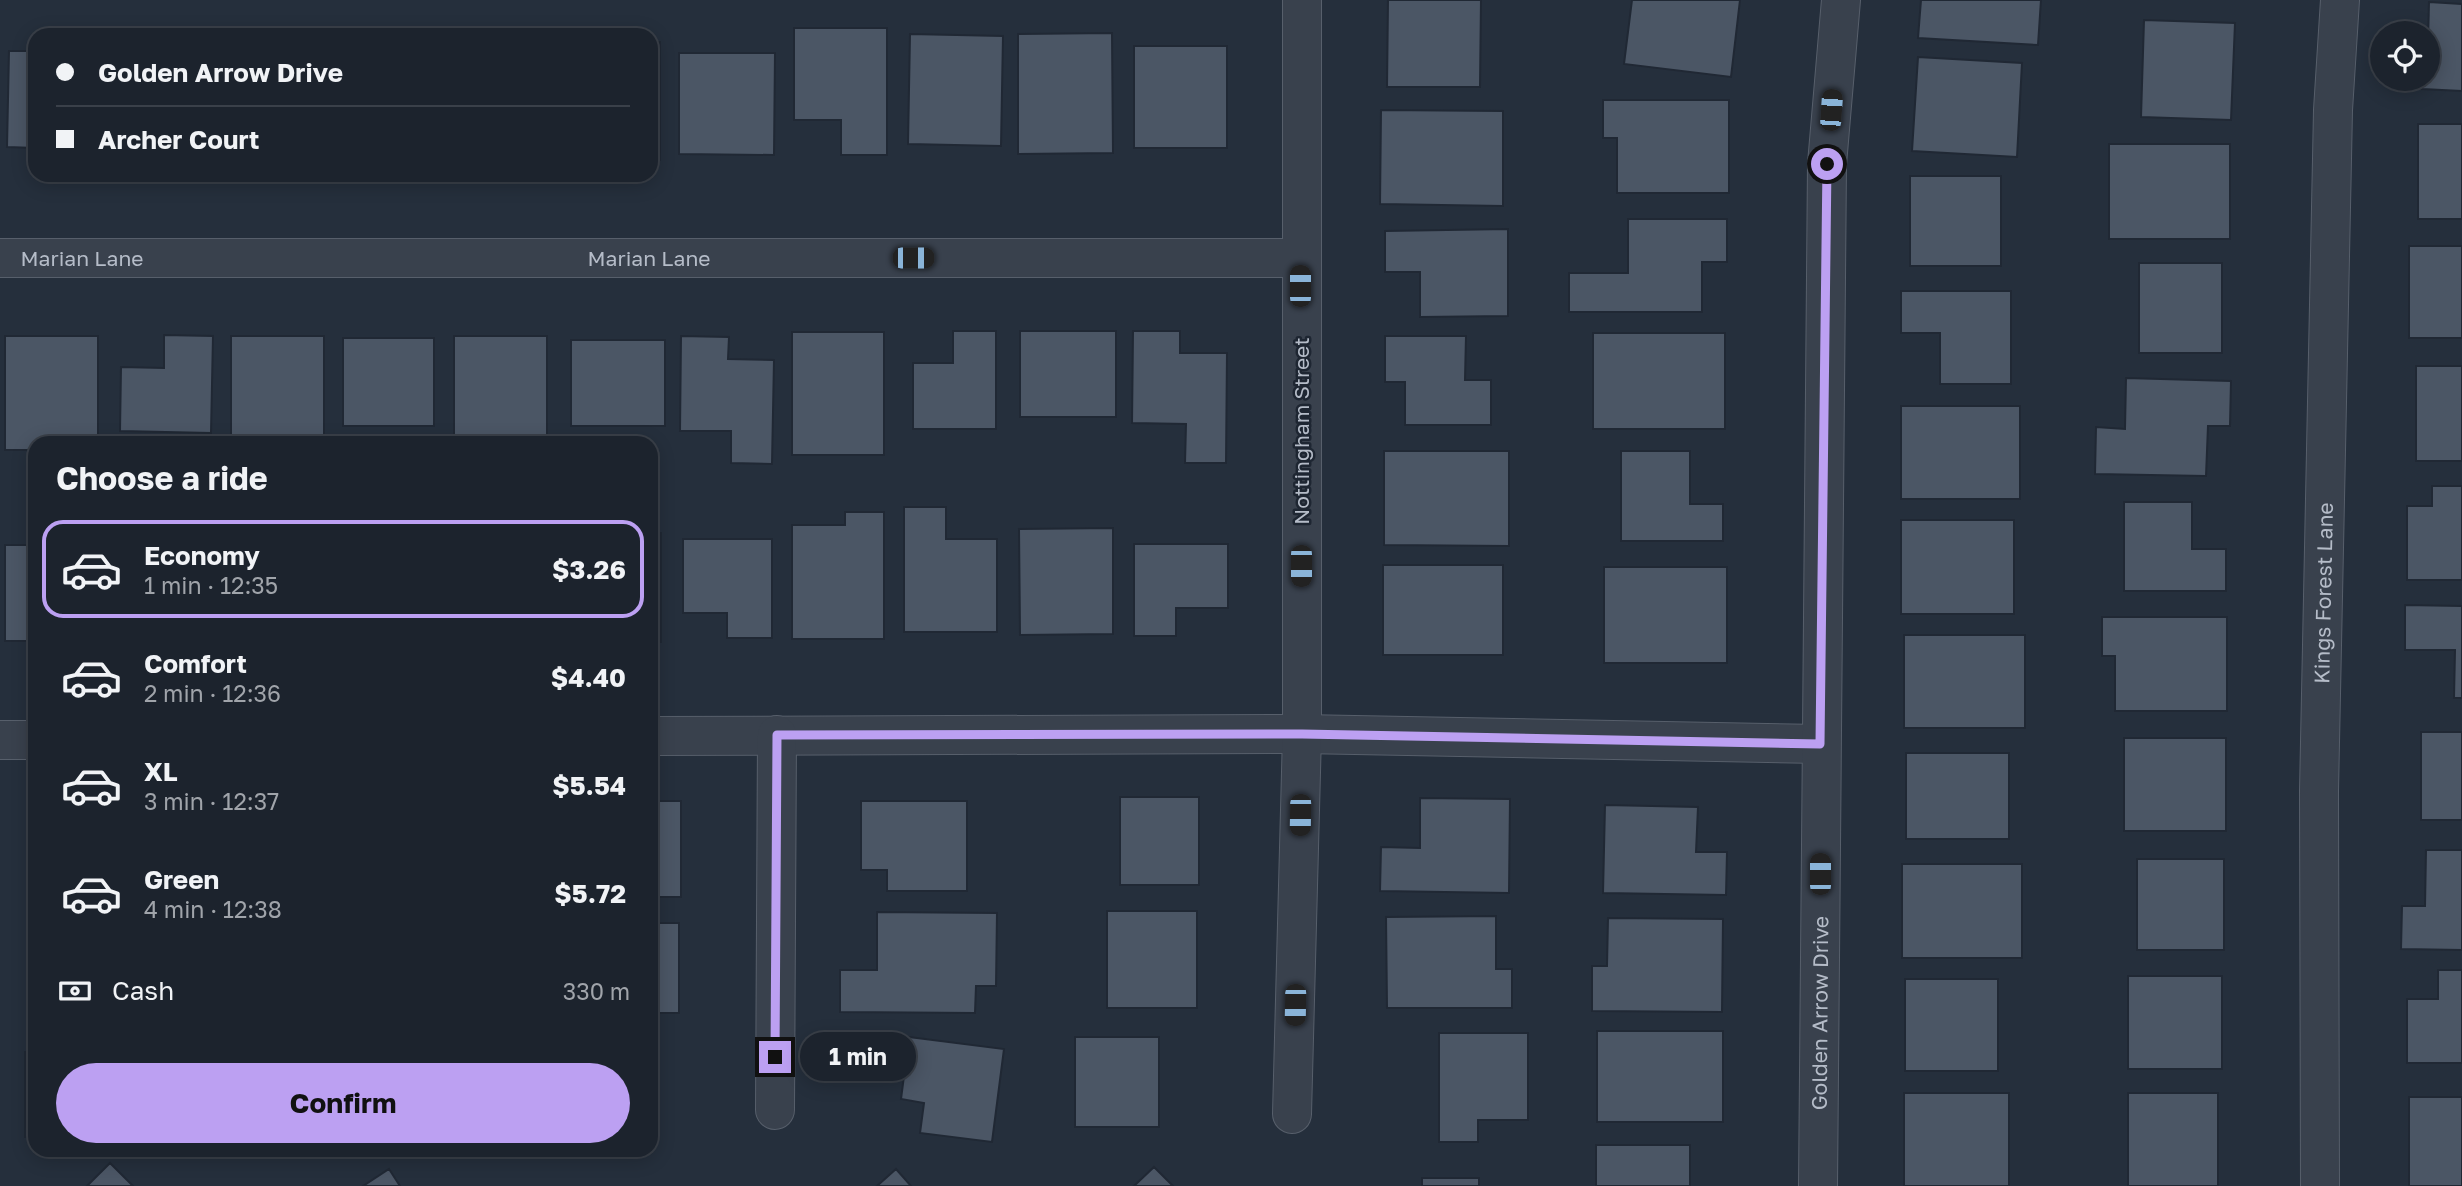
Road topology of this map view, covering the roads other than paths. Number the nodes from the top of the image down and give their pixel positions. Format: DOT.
graph roads {
  1 [pos="1302,0"];
  2 [pos="1841,0"];
  3 [pos="2340,0"];
  4 [pos="0,258"];
  5 [pos="1300,258"];
  6 [pos="1302,734"];
  7 [pos="777,735"];
  8 [pos="658,736"];
  9 [pos="0,740"];
  10 [pos="28,740"];
  11 [pos="1820,744"];
  12 [pos="775,1110"];
  13 [pos="1292,1114"];
  14 [pos="1818,1186"];
  15 [pos="2320,1186"];
  1 -- 5 [label="street, Nottingham Street"];
  2 -- 11 [label="street, Golden Arrow Drive"];
  3 -- 15 [label="street, Kings Forest Lane"];
  4 -- 5 [label="street, Marian Lane"];
  5 -- 6 [label="street, Nottingham Street"];
  6 -- 7 [label="street"];
  6 -- 11 [label="street"];
  6 -- 13 [label="street, Nottingham Street"];
  7 -- 8 [label="street"];
  7 -- 12 [label="street"];
  9 -- 10 [label="street"];
  11 -- 14 [label="street, Golden Arrow Drive"];
}
